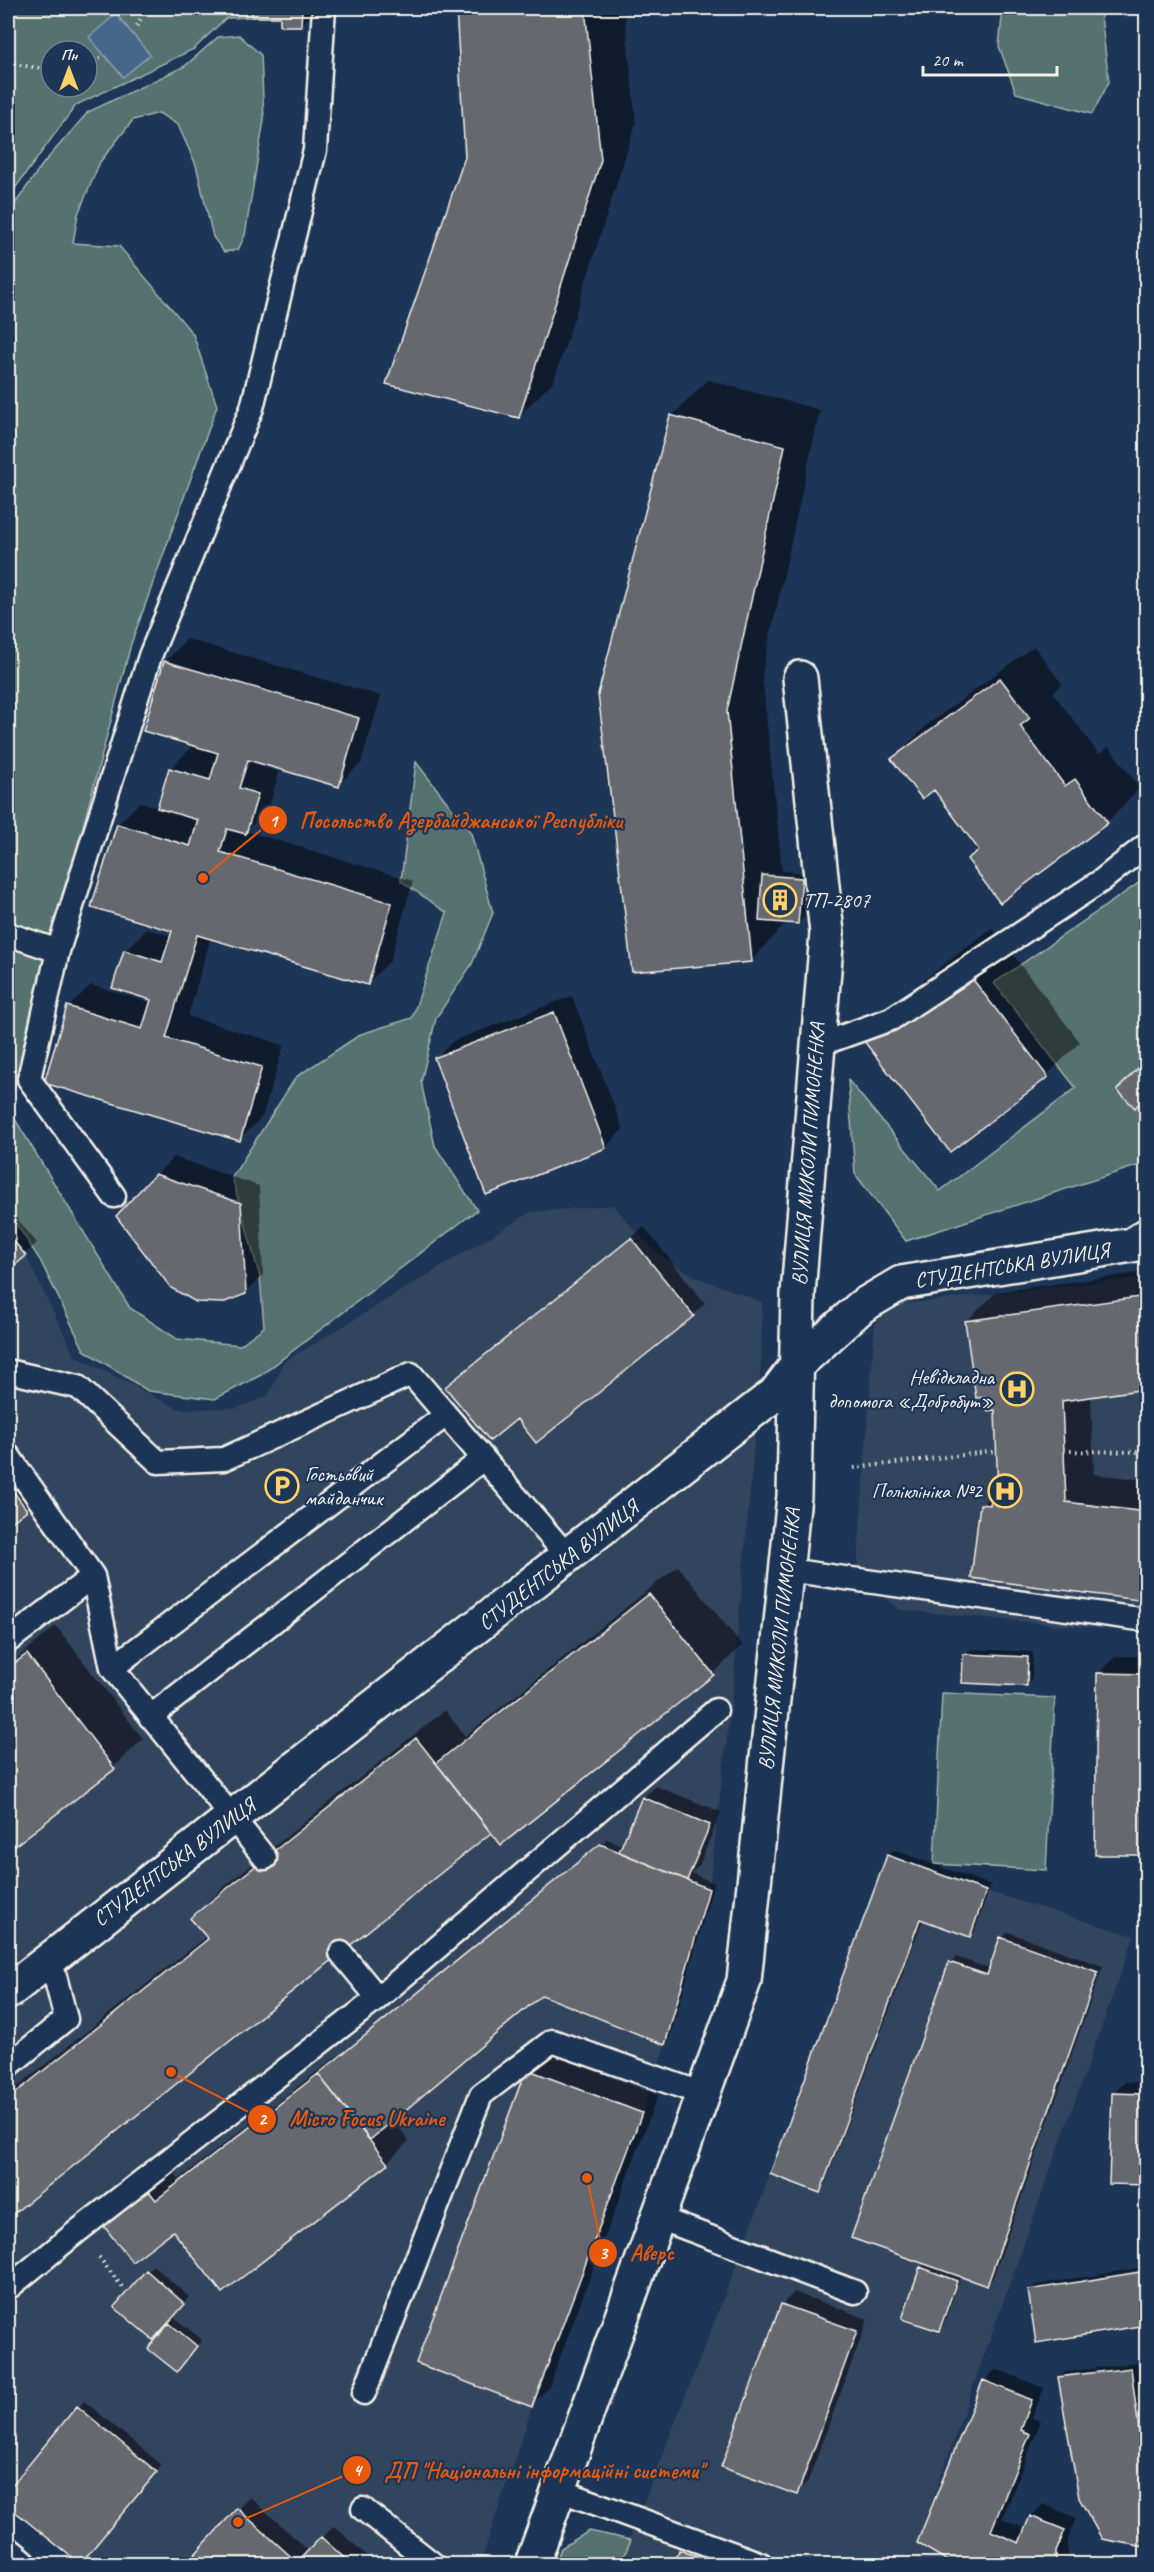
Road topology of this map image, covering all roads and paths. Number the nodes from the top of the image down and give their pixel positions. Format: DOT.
graph roads {
  1 [pos="146,8"];
  2 [pos="324,8"];
  3 [pos="137,26"];
  4 [pos="8,63"];
  5 [pos="39,68"];
  6 [pos="800,678"];
  7 [pos="1146,845"];
  8 [pos="8,934"];
  9 [pos="58,951"];
  10 [pos="816,1046"];
  11 [pos="114,1196"];
  12 [pos="1146,1236"];
  13 [pos="798,1364"];
  14 [pos="8,1375"];
  15 [pos="446,1415"];
  16 [pos="996,1451"];
  17 [pos="1064,1451"];
  18 [pos="1146,1452"];
  19 [pos="8,1455"];
  20 [pos="483,1460"];
  21 [pos="854,1468"];
  22 [pos="568,1557"];
  23 [pos="787,1570"];
  24 [pos="93,1576"];
  25 [pos="1146,1620"];
  26 [pos="8,1641"];
  27 [pos="112,1668"];
  28 [pos="717,1710"];
  29 [pos="150,1717"];
  30 [pos="231,1819"];
  31 [pos="265,1858"];
  32 [pos="340,1953"];
  33 [pos="50,1957"];
  34 [pos="8,1992"];
  35 [pos="378,1998"];
  36 [pos="8,2066"];
  37 [pos="703,2094"];
  38 [pos="659,2218"];
  39 [pos="8,2288"];
  40 [pos="855,2292"];
  41 [pos="364,2393"];
  42 [pos="559,2490"];
  43 [pos="363,2509"];
  44 [pos="8,2555"];
  45 [pos="19,2565"];
  46 [pos="433,2565"];
  47 [pos="532,2565"];
  48 [pos="761,2565"];
  1 -- 3 [label="path"];
  2 -- 9 [label="lane"];
  4 -- 5 [label="path"];
  6 -- 10 [label="street, ВУЛИЦЯ МИКОЛИ ПИМОНЕНКА"];
  7 -- 10 [label="lane"];
  8 -- 9 [label="lane"];
  9 -- 11 [label="lane"];
  10 -- 13 [label="street, ВУЛИЦЯ МИКОЛИ ПИМОНЕНКА"];
  12 -- 13 [label="street, СТУДЕНТСЬКА ВУЛИЦЯ"];
  13 -- 22 [label="street, СТУДЕНТСЬКА ВУЛИЦЯ"];
  13 -- 23 [label="street, ВУЛИЦЯ МИКОЛИ ПИМОНЕНКА"];
  14 -- 15 [label="lane"];
  15 -- 20 [label="lane"];
  15 -- 27 [label="lane"];
  16 -- 21 [label="path"];
  17 -- 18 [label="path"];
  19 -- 24 [label="lane"];
  20 -- 22 [label="lane"];
  20 -- 29 [label="lane"];
  22 -- 30 [label="street, СТУДЕНТСЬКА ВУЛИЦЯ"];
  23 -- 25 [label="lane"];
  23 -- 37 [label="street, ВУЛИЦЯ МИКОЛИ ПИМОНЕНКА"];
  24 -- 26 [label="lane"];
  24 -- 27 [label="lane"];
  27 -- 29 [label="lane"];
  28 -- 35 [label="lane"];
  29 -- 30 [label="lane"];
  30 -- 31 [label="lane"];
  30 -- 33 [label="street, СТУДЕНТСЬКА ВУЛИЦЯ"];
  32 -- 35 [label="lane"];
  33 -- 34 [label="street, СТУДЕНТСЬКА ВУЛИЦЯ"];
  33 -- 36 [label="lane"];
  35 -- 39 [label="lane"];
  37 -- 38 [label="street, ВУЛИЦЯ МИКОЛИ ПИМОНЕНКА"];
  37 -- 41 [label="lane"];
  38 -- 40 [label="lane"];
  38 -- 42 [label="street, ВУЛИЦЯ МИКОЛИ ПИМОНЕНКА"];
  42 -- 47 [label="street, ВУЛИЦЯ МИКОЛИ ПИМОНЕНКА"];
  42 -- 48 [label="lane"];
  43 -- 46 [label="lane"];
  44 -- 45 [label="street"];
}
